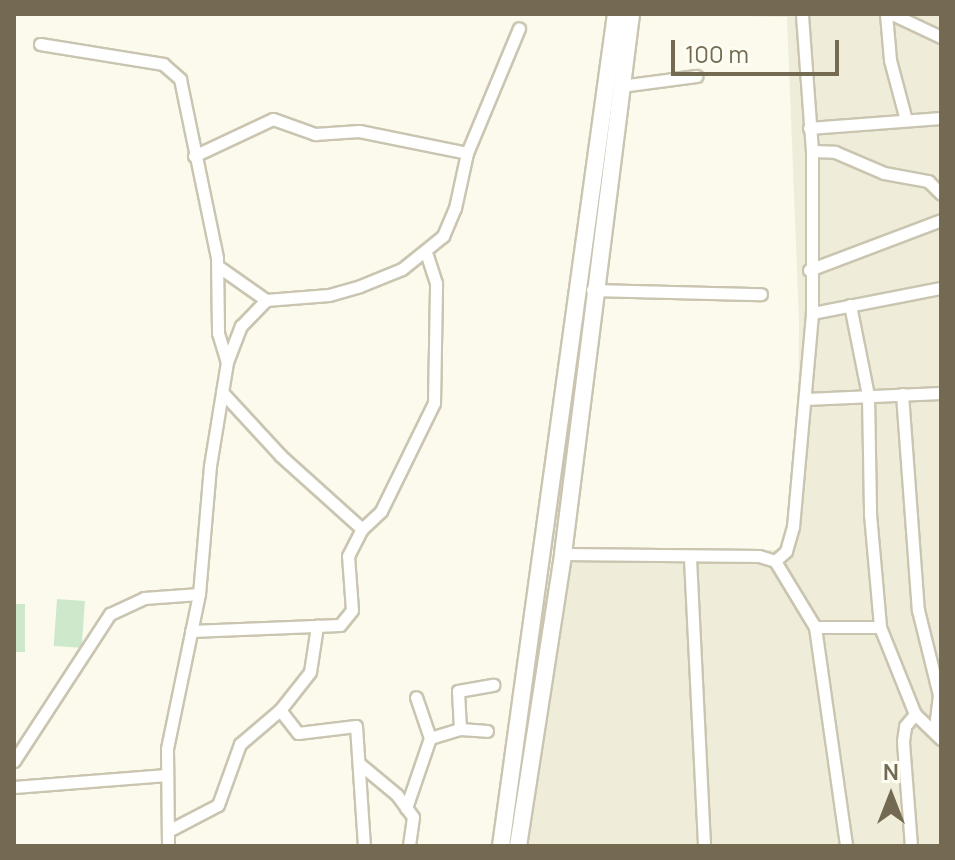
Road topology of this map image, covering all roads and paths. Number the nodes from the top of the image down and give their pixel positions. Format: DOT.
graph roads {
  1 [pos="616,14"];
  2 [pos="631,14"];
  3 [pos="802,14"];
  4 [pos="889,14"];
  5 [pos="519,28"];
  6 [pos="939,33"];
  7 [pos="40,44"];
  8 [pos="696,76"];
  9 [pos="628,85"];
  10 [pos="941,118"];
  11 [pos="906,120"];
  12 [pos="809,128"];
  13 [pos="812,151"];
  14 [pos="467,153"];
  15 [pos="194,156"];
  16 [pos="941,194"];
  17 [pos="941,220"];
  18 [pos="426,252"];
  19 [pos="219,267"];
  20 [pos="809,270"];
  21 [pos="941,288"];
  22 [pos="592,290"];
  23 [pos="761,294"];
  24 [pos="266,300"];
  25 [pos="850,305"];
  26 [pos="812,313"];
  27 [pos="227,362"];
  28 [pos="222,392"];
  29 [pos="941,393"];
  30 [pos="902,394"];
  31 [pos="868,395"];
  32 [pos="805,399"];
  33 [pos="362,529"];
  34 [pos="563,554"];
  35 [pos="690,558"];
  36 [pos="775,561"];
  37 [pos="199,594"];
  38 [pos="317,626"];
  39 [pos="815,627"];
  40 [pos="880,627"];
  41 [pos="191,631"];
  42 [pos="493,685"];
  43 [pos="416,697"];
  44 [pos="280,710"];
  45 [pos="915,714"];
  46 [pos="460,729"];
  47 [pos="487,731"];
  48 [pos="430,738"];
  49 [pos="941,739"];
  50 [pos="14,761"];
  51 [pos="361,765"];
  52 [pos="167,775"];
  53 [pos="14,787"];
  54 [pos="406,808"];
  55 [pos="168,831"];
  56 [pos="168,846"];
  57 [pos="364,846"];
  58 [pos="409,846"];
  59 [pos="501,846"];
  60 [pos="518,846"];
  61 [pos="704,846"];
  62 [pos="846,846"];
  63 [pos="911,846"];
  1 -- 59 [label="main road"];
  2 -- 22 [label="main road"];
  3 -- 12 [label="street"];
  4 -- 6 [label="street"];
  4 -- 11 [label="street"];
  5 -- 14 [label="street"];
  7 -- 15 [label="street"];
  8 -- 9 [label="street"];
  10 -- 11 [label="street"];
  11 -- 12 [label="street"];
  12 -- 13 [label="street"];
  13 -- 16 [label="street"];
  13 -- 20 [label="street"];
  14 -- 15 [label="street"];
  14 -- 18 [label="street"];
  15 -- 19 [label="street"];
  17 -- 20 [label="street"];
  18 -- 24 [label="street"];
  18 -- 33 [label="street"];
  19 -- 24 [label="street"];
  19 -- 27 [label="street"];
  20 -- 26 [label="street"];
  21 -- 25 [label="street"];
  22 -- 23 [label="street"];
  22 -- 34 [label="main road"];
  24 -- 27 [label="street"];
  25 -- 26 [label="street"];
  25 -- 31 [label="street"];
  26 -- 32 [label="street"];
  27 -- 28 [label="street"];
  28 -- 33 [label="street"];
  28 -- 37 [label="street"];
  29 -- 30 [label="street"];
  30 -- 31 [label="street"];
  30 -- 49 [label="street"];
  31 -- 32 [label="street"];
  31 -- 40 [label="street"];
  32 -- 36 [label="street"];
  33 -- 38 [label="street"];
  34 -- 35 [label="street"];
  34 -- 60 [label="main road"];
  35 -- 36 [label="street"];
  35 -- 61 [label="street"];
  36 -- 39 [label="street"];
  37 -- 41 [label="street"];
  37 -- 50 [label="street"];
  38 -- 41 [label="street"];
  38 -- 44 [label="street"];
  39 -- 40 [label="street"];
  39 -- 62 [label="street"];
  40 -- 45 [label="street"];
  41 -- 52 [label="street"];
  42 -- 46 [label="street"];
  43 -- 48 [label="street"];
  44 -- 51 [label="street"];
  44 -- 55 [label="street"];
  45 -- 49 [label="street"];
  45 -- 63 [label="street"];
  46 -- 47 [label="street"];
  46 -- 48 [label="street"];
  48 -- 54 [label="street"];
  51 -- 54 [label="street"];
  51 -- 57 [label="street"];
  52 -- 53 [label="street"];
  52 -- 55 [label="street"];
  54 -- 58 [label="street"];
  55 -- 56 [label="street"];
}
